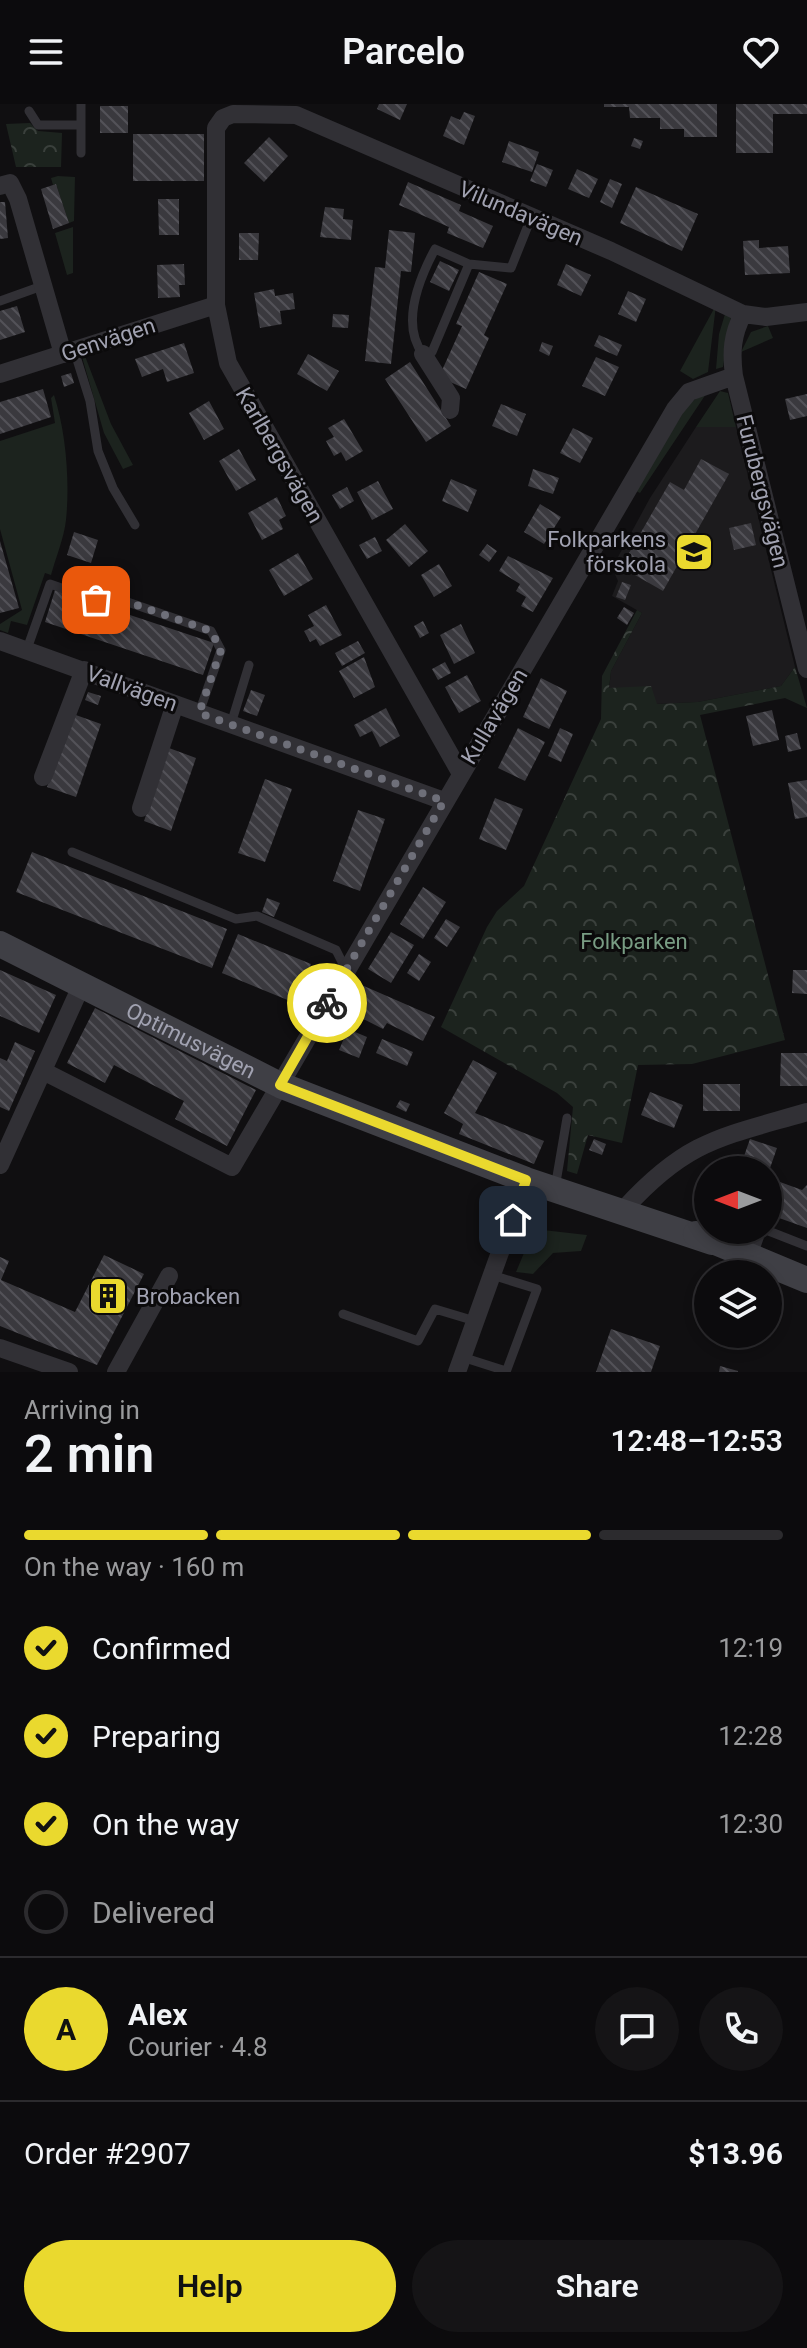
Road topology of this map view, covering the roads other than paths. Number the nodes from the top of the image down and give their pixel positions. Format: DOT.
graph roads {
  1 [pos="81,104"];
  2 [pos="29,111"];
  3 [pos="233,114"];
  4 [pos="81,125"];
  5 [pos="81,153"];
  6 [pos="0,186"];
  7 [pos="531,218"];
  8 [pos="469,264"];
  9 [pos="42,286"];
  10 [pos="0,301"];
  11 [pos="216,305"];
  12 [pos="807,312"];
  13 [pos="743,314"];
  14 [pos="68,352"];
  15 [pos="423,354"];
  16 [pos="0,374"];
  17 [pos="734,376"];
  18 [pos="450,410"];
  19 [pos="135,525"];
  20 [pos="0,641"];
  21 [pos="27,649"];
  22 [pos="249,665"];
  23 [pos="807,669"];
  24 [pos="84,670"];
  25 [pos="175,704"];
  26 [pos="199,713"];
  27 [pos="231,724"];
  28 [pos="460,772"];
  29 [pos="43,777"];
  30 [pos="444,801"];
  31 [pos="141,808"];
  32 [pos="72,852"];
  33 [pos="0,944"];
  34 [pos="346,970"];
  35 [pos="82,984"];
  36 [pos="43,1071"];
  37 [pos="280,1085"];
  38 [pos="807,1112"];
  39 [pos="567,1118"];
  40 [pos="7,1131"];
  41 [pos="0,1165"];
  42 [pos="526,1180"];
  43 [pos="561,1190"];
  44 [pos="625,1208"];
  45 [pos="694,1235"];
  46 [pos="694,1236"];
  47 [pos="782,1237"];
  48 [pos="717,1244"];
  49 [pos="758,1244"];
  50 [pos="807,1246"];
  51 [pos="752,1258"];
  52 [pos="492,1275"];
  53 [pos="169,1276"];
  54 [pos="807,1280"];
  55 [pos="343,1314"];
  56 [pos="475,1321"];
  57 [pos="0,1348"];
  58 [pos="460,1364"];
  59 [pos="69,1372"];
  60 [pos="116,1372"];
  61 [pos="506,1372"];
  1 -- 4 [label="lane"];
  2 -- 4 [label="lane"];
  3 -- 7 [label="street, Vilundavägen"];
  3 -- 11 [label="street, Karlbergsvägen"];
  4 -- 5 [label="lane"];
  6 -- 9 [label="street"];
  7 -- 8 [label="lane"];
  7 -- 13 [label="street, Vilundavägen"];
  8 -- 15 [label="lane"];
  8 -- 15 [label="lane"];
  9 -- 10 [label="lane"];
  9 -- 14 [label="street"];
  11 -- 14 [label="street, Genvägen"];
  11 -- 28 [label="street, Karlbergsvägen"];
  12 -- 13 [label="street, Vilundavägen"];
  13 -- 17 [label="street, Furubergsvägen"];
  14 -- 16 [label="street, Genvägen"];
  14 -- 19 [label="lane"];
  15 -- 18 [label="street"];
  17 -- 23 [label="street, Furubergsvägen"];
  17 -- 28 [label="street, Kullavägen"];
  20 -- 21 [label="street, Vallvägen"];
  21 -- 24 [label="street, Vallvägen"];
  21 -- 26 [label="lane"];
  22 -- 27 [label="lane"];
  24 -- 25 [label="street, Vallvägen"];
  24 -- 29 [label="street"];
  25 -- 26 [label="street, Vallvägen"];
  25 -- 31 [label="street"];
  26 -- 27 [label="street, Vallvägen"];
  27 -- 30 [label="street, Vallvägen"];
  28 -- 30 [label="street, Kullavägen"];
  30 -- 34 [label="street, Kullavägen"];
  32 -- 34 [label="lane"];
  33 -- 35 [label="street, Optimusvägen"];
  34 -- 37 [label="street, Kullavägen"];
  35 -- 36 [label="street"];
  35 -- 37 [label="street, Optimusvägen"];
  36 -- 37 [label="street, Kullavägen"];
  36 -- 40 [label="street"];
  37 -- 42 [label="street, Optimusvägen"];
  38 -- 44 [label="street"];
  39 -- 43 [label="lane"];
  40 -- 41 [label="street"];
  42 -- 43 [label="street, Optimusvägen"];
  42 -- 52 [label="street"];
  43 -- 44 [label="street, Optimusvägen"];
  43 -- 46 [label="street, Optimusvägen"];
  44 -- 45 [label="street, Optimusvägen"];
  47 -- 50 [label="lane"];
  48 -- 51 [label="street, Optimusvägen"];
  49 -- 51 [label="lane"];
  51 -- 54 [label="street, Optimusvägen"];
  52 -- 56 [label="street"];
  52 -- 61 [label="lane"];
  53 -- 60 [label="street"];
  55 -- 56 [label="lane"];
  56 -- 58 [label="street"];
  57 -- 59 [label="street"];
  58 -- 61 [label="lane"];
}
